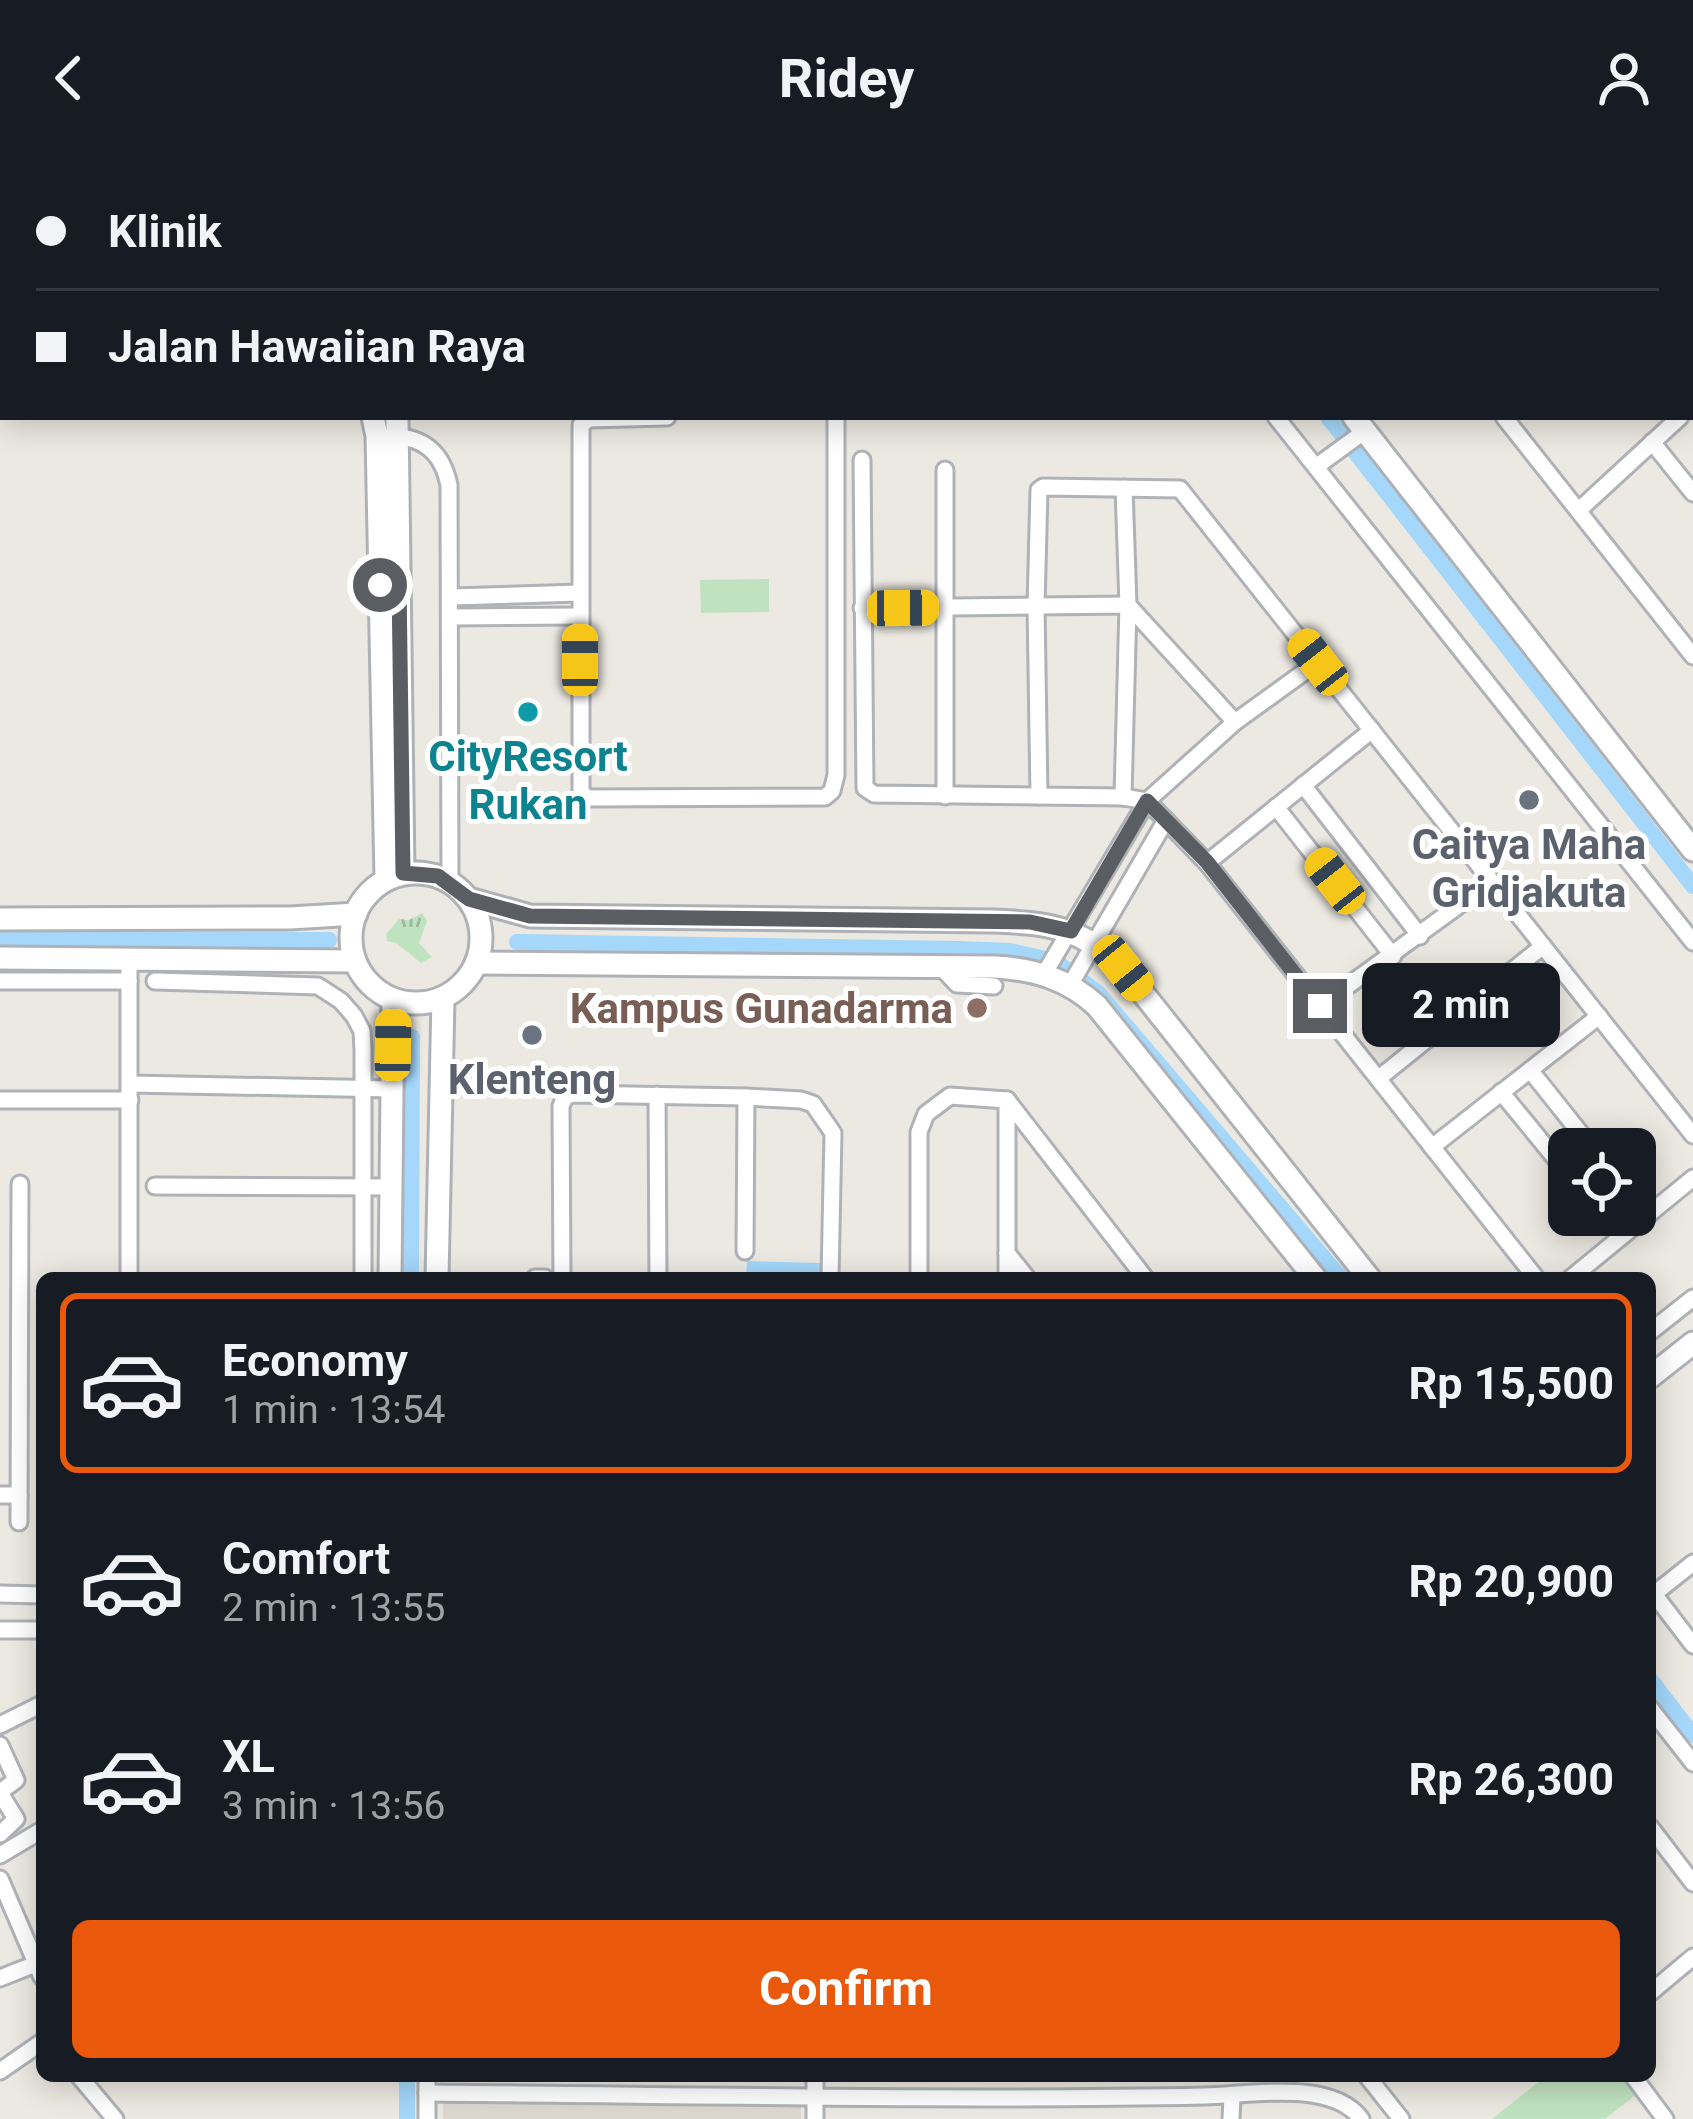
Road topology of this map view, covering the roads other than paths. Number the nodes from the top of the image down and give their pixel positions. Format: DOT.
graph roads {
  1 [pos="1109,156"];
  2 [pos="1128,156"];
  3 [pos="588,420"];
  4 [pos="836,420"];
  5 [pos="1279,420"];
  6 [pos="1506,420"];
  7 [pos="1677,420"];
  8 [pos="386,426"];
  9 [pos="1359,428"];
  10 [pos="1652,442"];
  11 [pos="862,460"];
  12 [pos="1317,466"];
  13 [pos="945,470"];
  14 [pos="1124,488"];
  15 [pos="1693,493"];
  16 [pos="1580,510"];
  17 [pos="580,593"];
  18 [pos="452,597"];
  19 [pos="1128,605"];
  20 [pos="1036,606"];
  21 [pos="944,607"];
  22 [pos="862,608"];
  23 [pos="580,616"];
  24 [pos="452,617"];
  25 [pos="1693,656"];
  26 [pos="1318,662"];
  27 [pos="1235,722"];
  28 [pos="1372,730"];
  29 [pos="1303,785"];
  30 [pos="945,796"];
  31 [pos="1040,796"];
  32 [pos="1123,796"];
  33 [pos="1147,801"];
  34 [pos="1276,807"];
  35 [pos="1166,820"];
  36 [pos="1693,850"];
  37 [pos="1207,862"];
  38 [pos="1108,868"];
  39 [pos="394,876"];
  40 [pos="1129,879"];
  41 [pos="450,882"];
  42 [pos="1491,882"];
  43 [pos="469,899"];
  44 [pos="356,914"];
  45 [pos="0,919"];
  46 [pos="1068,935"];
  47 [pos="1420,936"];
  48 [pos="1693,942"];
  49 [pos="1543,946"];
  50 [pos="1092,947"];
  51 [pos="1394,956"];
  52 [pos="0,958"];
  53 [pos="356,961"];
  54 [pos="476,963"];
  55 [pos="942,968"];
  56 [pos="129,970"];
  57 [pos="1047,970"];
  58 [pos="0,981"];
  59 [pos="155,981"];
  60 [pos="1072,981"];
  61 [pos="994,986"];
  62 [pos="442,998"];
  63 [pos="393,1000"];
  64 [pos="1320,1006"];
  65 [pos="1599,1016"];
  66 [pos="1530,1070"];
  67 [pos="1379,1078"];
  68 [pos="363,1090"];
  69 [pos="392,1090"];
  70 [pos="130,1092"];
  71 [pos="1501,1092"];
  72 [pos="657,1095"];
  73 [pos="746,1096"];
  74 [pos="0,1100"];
  75 [pos="1007,1100"];
  76 [pos="1576,1128"];
  77 [pos="1693,1135"];
  78 [pos="1432,1147"];
  79 [pos="1548,1149"];
  80 [pos="1693,1178"];
  81 [pos="20,1184"];
  82 [pos="155,1186"];
  83 [pos="363,1187"];
  84 [pos="391,1187"];
  85 [pos="1656,1199"];
  86 [pos="0,1216"];
  87 [pos="20,1216"];
  88 [pos="1619,1237"];
  89 [pos="1345,1250"];
  90 [pos="745,1251"];
  91 [pos="1007,1253"];
  92 [pos="129,1272"];
  93 [pos="363,1272"];
  94 [pos="390,1272"];
  95 [pos="437,1272"];
  96 [pos="562,1272"];
  97 [pos="658,1272"];
  98 [pos="830,1272"];
  99 [pos="919,1272"];
  100 [pos="1007,1272"];
  101 [pos="1022,1272"];
  102 [pos="1140,1272"];
  103 [pos="1313,1272"];
  104 [pos="1318,1272"];
  105 [pos="1365,1272"];
  106 [pos="1532,1272"];
  107 [pos="1578,1272"];
  108 [pos="1693,1298"];
  109 [pos="1656,1327"];
  110 [pos="1693,1343"];
  111 [pos="1656,1372"];
  112 [pos="0,1495"];
  113 [pos="19,1495"];
  114 [pos="19,1522"];
  115 [pos="1693,1563"];
  116 [pos="1656,1592"];
  117 [pos="0,1594"];
  118 [pos="36,1595"];
  119 [pos="1656,1597"];
  120 [pos="0,1630"];
  121 [pos="36,1630"];
  122 [pos="1693,1645"];
  123 [pos="36,1707"];
  124 [pos="1656,1716"];
  125 [pos="0,1725"];
  126 [pos="0,1744"];
  127 [pos="1693,1763"];
  128 [pos="0,1793"];
  129 [pos="0,1834"];
  130 [pos="36,1834"];
  131 [pos="1656,1835"];
  132 [pos="0,1855"];
  133 [pos="0,1879"];
  134 [pos="1693,1882"];
  135 [pos="8,1914"];
  136 [pos="1693,1958"];
  137 [pos="36,1963"];
  138 [pos="36,1971"];
  139 [pos="0,1978"];
  140 [pos="1656,1988"];
  141 [pos="36,2046"];
  142 [pos="0,2072"];
  143 [pos="84,2082"];
  144 [pos="815,2082"];
  145 [pos="1372,2082"];
  146 [pos="1637,2082"];
  147 [pos="427,2085"];
  148 [pos="814,2096"];
  149 [pos="1232,2096"];
  150 [pos="115,2119"];
  151 [pos="427,2119"];
  152 [pos="815,2119"];
  153 [pos="1231,2119"];
  154 [pos="1361,2119"];
  155 [pos="1401,2119"];
  156 [pos="1665,2119"];
  1 -- 2 [label="main road"];
  3 -- 17 [label="street"];
  4 -- 23 [label="street"];
  5 -- 12 [label="street"];
  6 -- 16 [label="street"];
  7 -- 10 [label="street"];
  8 -- 18 [label="street"];
  8 -- 39 [label="street"];
  9 -- 12 [label="street"];
  9 -- 36 [label="street"];
  10 -- 15 [label="street"];
  10 -- 16 [label="street"];
  11 -- 22 [label="street"];
  12 -- 48 [label="street"];
  13 -- 21 [label="street"];
  14 -- 19 [label="street"];
  14 -- 20 [label="street"];
  14 -- 26 [label="street"];
  16 -- 25 [label="street"];
  17 -- 18 [label="street"];
  17 -- 23 [label="street"];
  18 -- 24 [label="street"];
  19 -- 20 [label="street"];
  19 -- 27 [label="street"];
  19 -- 32 [label="street"];
  20 -- 21 [label="street"];
  20 -- 31 [label="street"];
  21 -- 22 [label="street"];
  21 -- 30 [label="street"];
  22 -- 30 [label="street"];
  23 -- 24 [label="street"];
  24 -- 41 [label="street"];
  26 -- 27 [label="street"];
  26 -- 28 [label="street"];
  27 -- 33 [label="street"];
  28 -- 29 [label="street"];
  28 -- 42 [label="street"];
  29 -- 34 [label="street"];
  29 -- 47 [label="street"];
  30 -- 31 [label="street"];
  31 -- 32 [label="street"];
  32 -- 33 [label="street"];
  33 -- 35 [label="street"];
  33 -- 38 [label="street"];
  34 -- 37 [label="street"];
  34 -- 51 [label="street"];
  35 -- 37 [label="street"];
  35 -- 40 [label="street"];
  37 -- 64 [label="street"];
  38 -- 40 [label="street"];
  38 -- 46 [label="street"];
  39 -- 41 [label="street"];
  39 -- 44 [label="street"];
  40 -- 50 [label="street"];
  41 -- 43 [label="street"];
  42 -- 47 [label="street"];
  42 -- 49 [label="street"];
  43 -- 46 [label="street"];
  43 -- 54 [label="street"];
  44 -- 45 [label="street"];
  44 -- 53 [label="street"];
  46 -- 50 [label="street"];
  46 -- 57 [label="street"];
  47 -- 51 [label="street"];
  49 -- 65 [label="street"];
  49 -- 67 [label="street"];
  50 -- 60 [label="street"];
  50 -- 89 [label="street"];
  51 -- 64 [label="street"];
  52 -- 56 [label="street"];
  53 -- 56 [label="street"];
  53 -- 63 [label="street"];
  54 -- 55 [label="street"];
  54 -- 62 [label="street"];
  55 -- 57 [label="street"];
  55 -- 61 [label="street"];
  56 -- 58 [label="street"];
  56 -- 70 [label="street"];
  57 -- 60 [label="street"];
  59 -- 68 [label="street"];
  60 -- 103 [label="street"];
  62 -- 63 [label="street"];
  62 -- 95 [label="street"];
  63 -- 69 [label="street"];
  64 -- 67 [label="street"];
  65 -- 66 [label="street"];
  65 -- 77 [label="street"];
  66 -- 71 [label="street"];
  66 -- 76 [label="street"];
  67 -- 78 [label="street"];
  68 -- 69 [label="street"];
  68 -- 70 [label="street"];
  68 -- 83 [label="street"];
  69 -- 84 [label="street"];
  70 -- 74 [label="street"];
  70 -- 92 [label="street"];
  71 -- 78 [label="street"];
  71 -- 79 [label="street"];
  72 -- 73 [label="street"];
  72 -- 96 [label="street"];
  72 -- 97 [label="street"];
  73 -- 90 [label="street"];
  73 -- 98 [label="street"];
  75 -- 91 [label="street"];
  75 -- 99 [label="street"];
  75 -- 102 [label="street"];
  78 -- 106 [label="street"];
  80 -- 85 [label="street"];
  81 -- 87 [label="street"];
  82 -- 83 [label="street"];
  83 -- 84 [label="street"];
  83 -- 93 [label="street"];
  84 -- 94 [label="street"];
  86 -- 87 [label="street"];
  87 -- 113 [label="street"];
  88 -- 107 [label="street"];
  89 -- 104 [label="street"];
  89 -- 105 [label="street"];
  91 -- 100 [label="street"];
  91 -- 101 [label="street"];
  108 -- 109 [label="street"];
  110 -- 111 [label="street"];
  112 -- 113 [label="street"];
  113 -- 114 [label="street"];
  115 -- 116 [label="street"];
  117 -- 118 [label="street"];
  119 -- 122 [label="street"];
  120 -- 121 [label="street"];
  123 -- 125 [label="street"];
  124 -- 127 [label="street"];
  126 -- 128 [label="street"];
  128 -- 129 [label="street"];
  130 -- 132 [label="street"];
  131 -- 134 [label="street"];
  133 -- 135 [label="street"];
  135 -- 137 [label="street"];
  136 -- 140 [label="street"];
  138 -- 139 [label="street"];
  141 -- 142 [label="street"];
  143 -- 150 [label="street"];
  144 -- 148 [label="street"];
  145 -- 155 [label="street"];
  146 -- 156 [label="street"];
  147 -- 148 [label="street"];
  147 -- 151 [label="street"];
  148 -- 149 [label="street"];
  148 -- 152 [label="street"];
  149 -- 153 [label="street"];
  149 -- 154 [label="street"];
}
